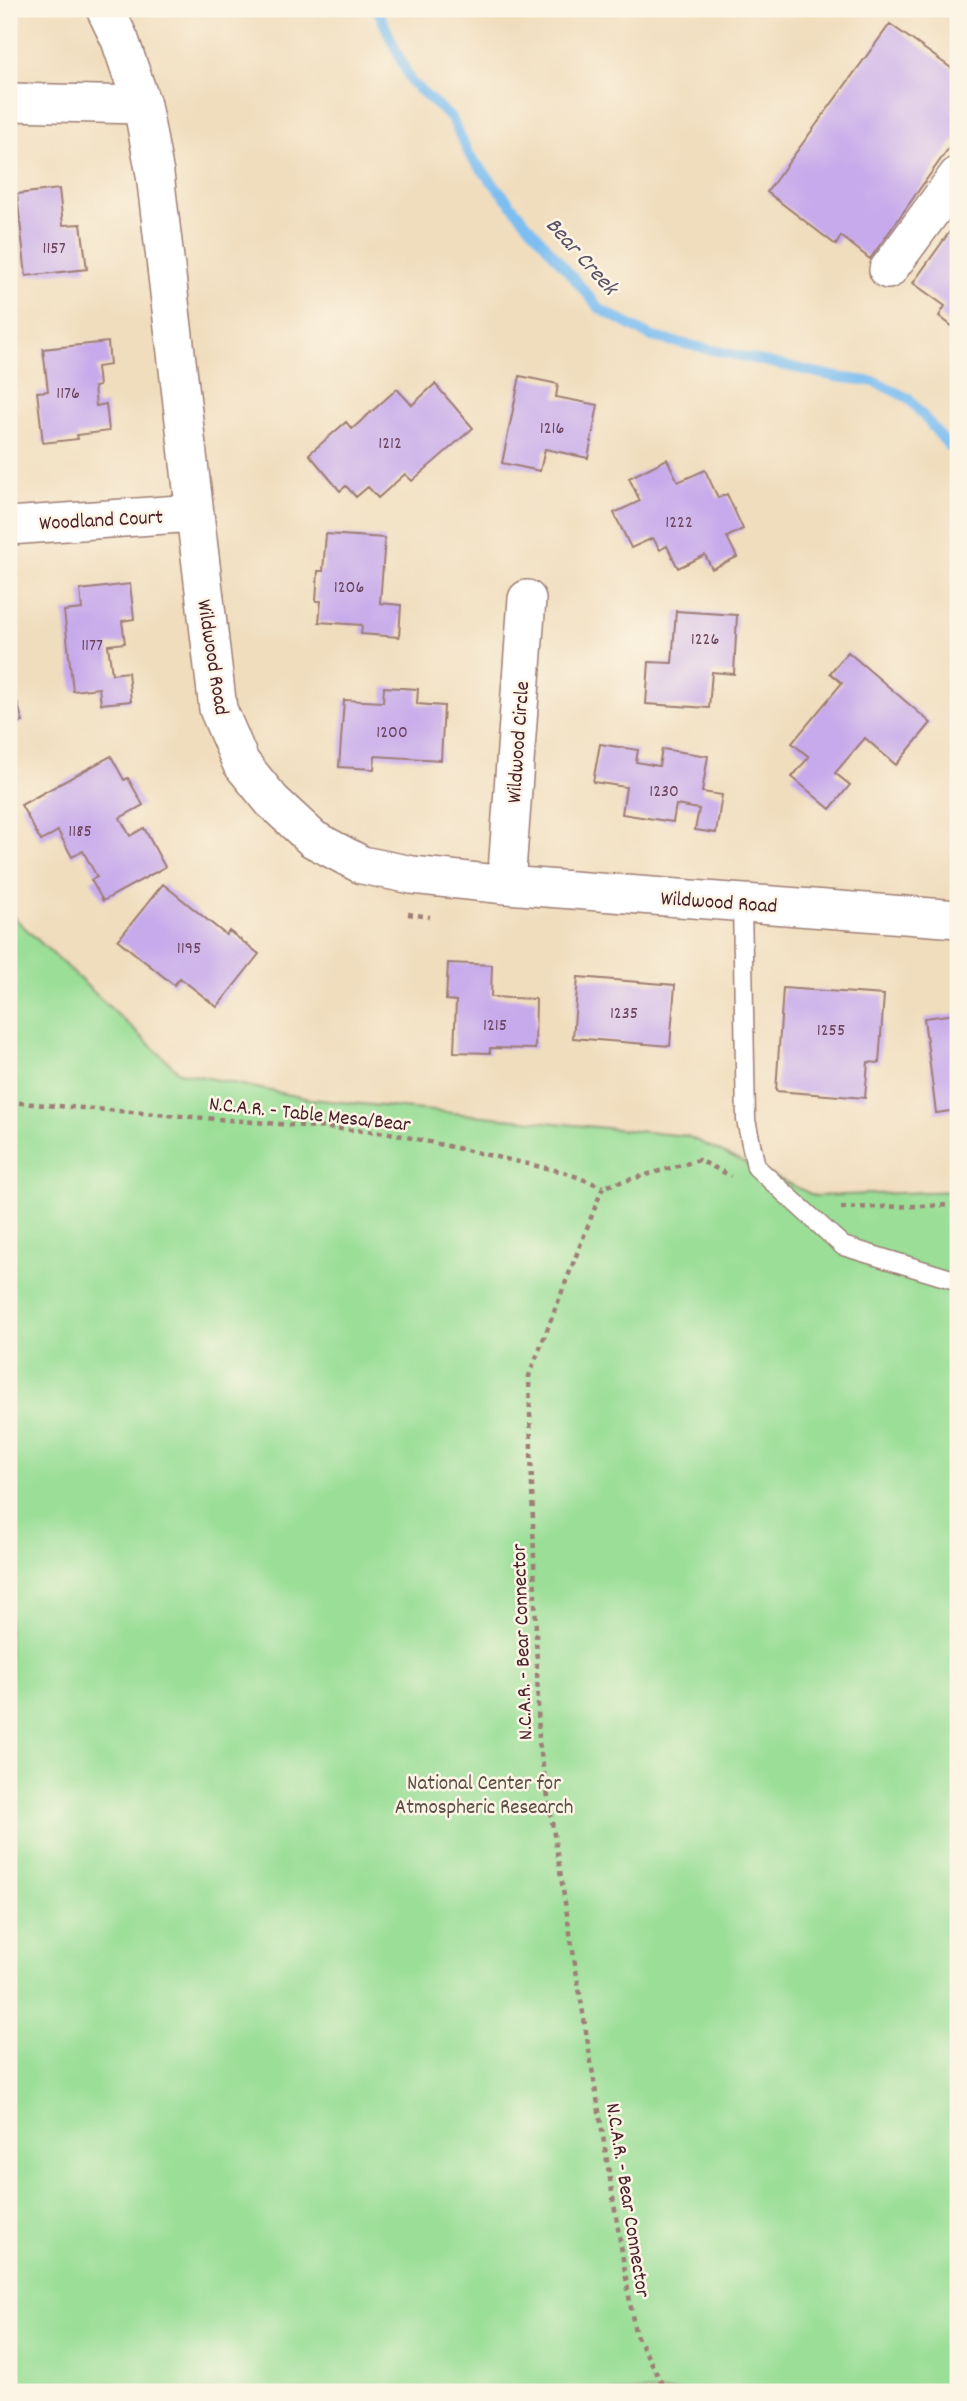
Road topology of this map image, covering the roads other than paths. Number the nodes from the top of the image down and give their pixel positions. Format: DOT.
graph roads {
  1 [pos="105,9"];
  2 [pos="9,102"];
  3 [pos="142,105"];
  4 [pos="958,175"];
  5 [pos="888,270"];
  6 [pos="194,513"];
  7 [pos="9,526"];
  8 [pos="527,599"];
  9 [pos="506,885"];
  10 [pos="743,903"];
  11 [pos="958,919"];
  12 [pos="958,1281"];
  1 -- 3 [label="street, Wildwood Road"];
  2 -- 3 [label="street"];
  3 -- 6 [label="street, Wildwood Road"];
  4 -- 5 [label="street"];
  6 -- 7 [label="street, Woodland Court"];
  6 -- 9 [label="street, Wildwood Road"];
  8 -- 9 [label="street, Wildwood Circle"];
  9 -- 10 [label="street, Wildwood Road"];
  10 -- 11 [label="street, Wildwood Road"];
  10 -- 12 [label="lane"];
}
